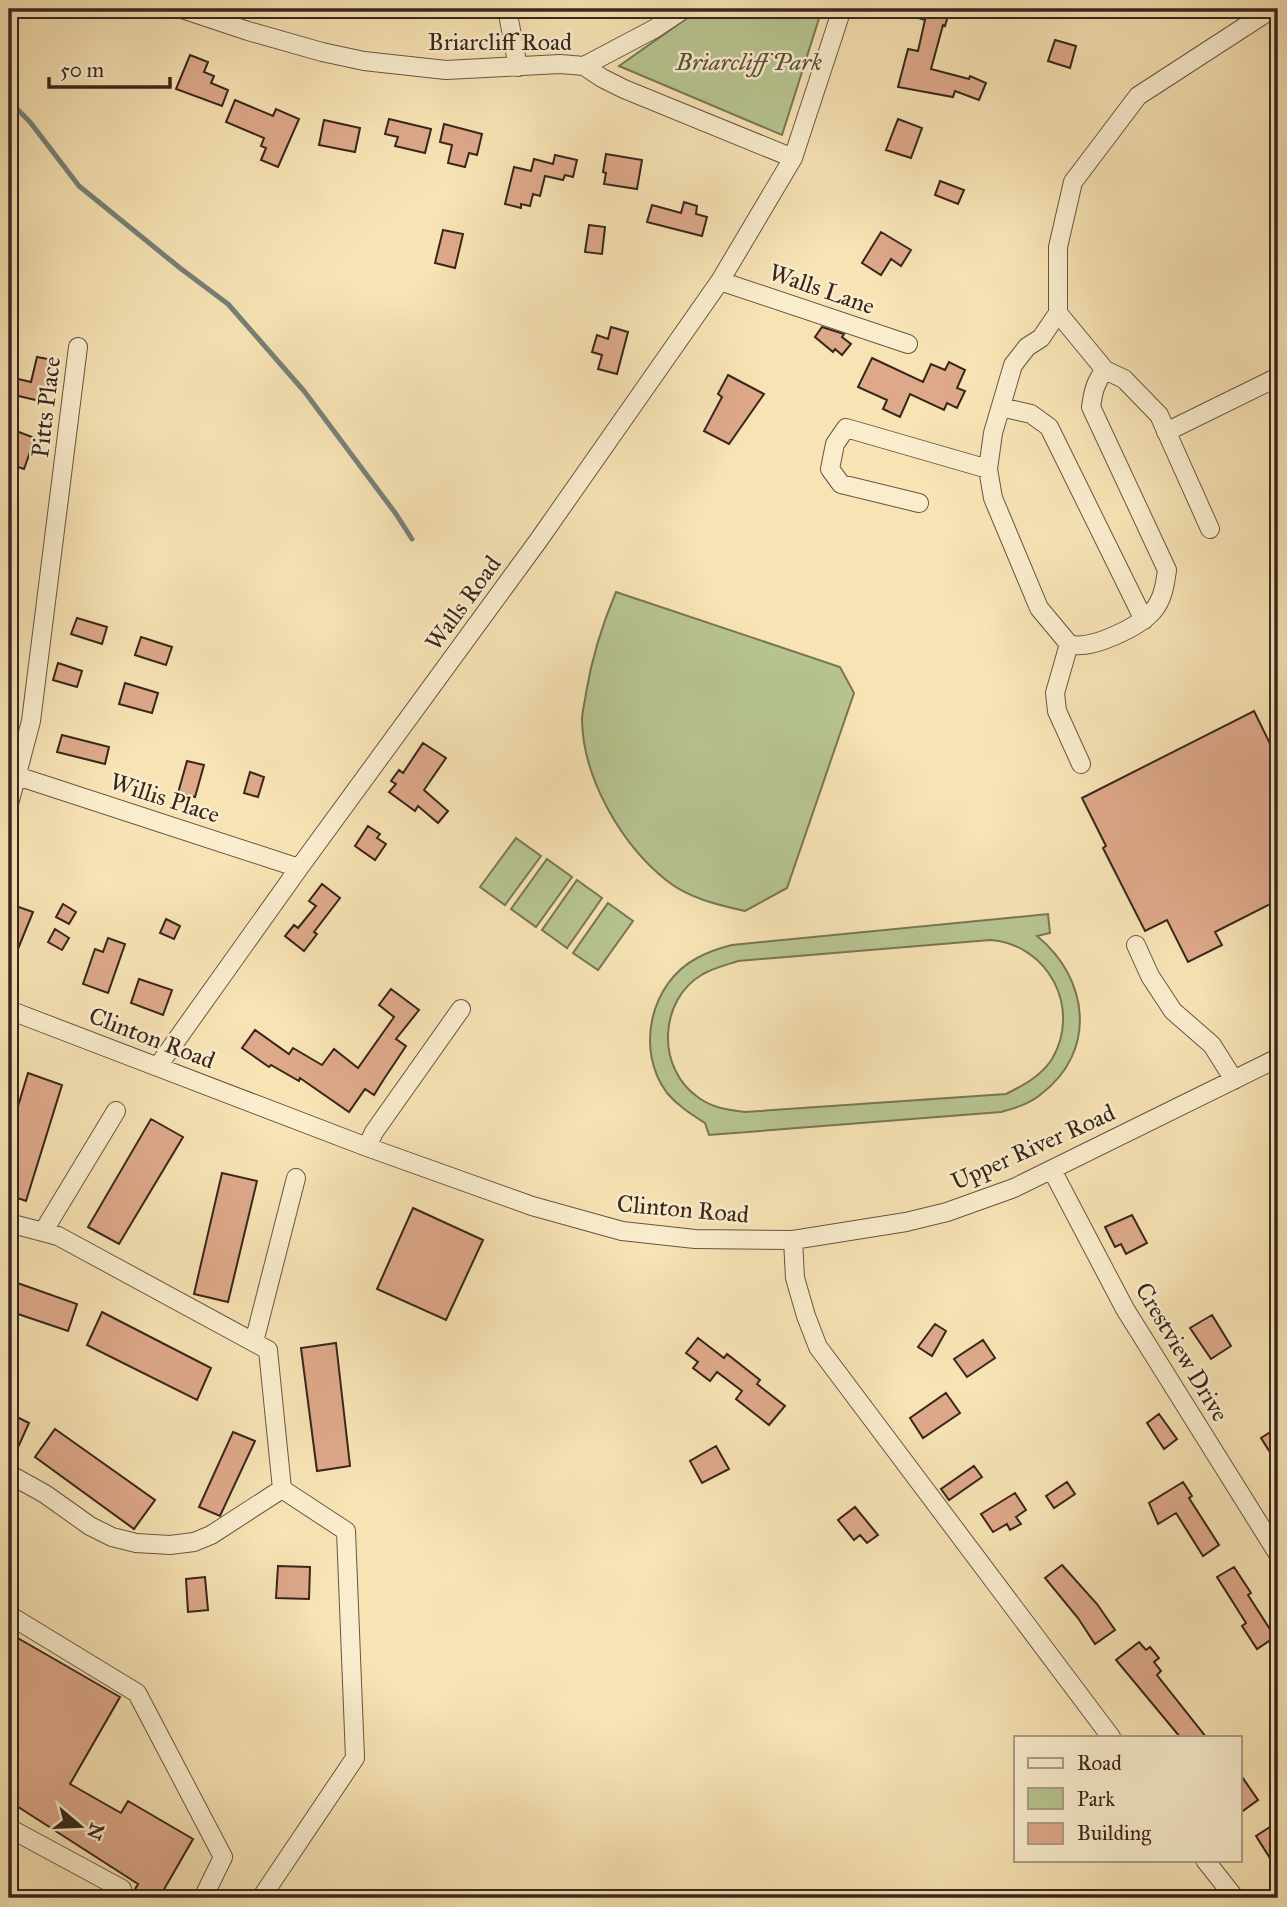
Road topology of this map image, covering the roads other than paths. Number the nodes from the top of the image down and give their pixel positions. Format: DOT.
graph roads {
  1 [pos="14,9"];
  2 [pos="182,9"];
  3 [pos="507,9"];
  4 [pos="684,9"];
  5 [pos="842,9"];
  6 [pos="1272,9"];
  7 [pos="9,12"];
  8 [pos="584,66"];
  9 [pos="518,67"];
  10 [pos="793,158"];
  11 [pos="720,281"];
  12 [pos="1058,313"];
  13 [pos="908,344"];
  14 [pos="78,347"];
  15 [pos="1105,370"];
  16 [pos="1278,377"];
  17 [pos="1001,407"];
  18 [pos="1166,432"];
  19 [pos="988,469"];
  20 [pos="919,503"];
  21 [pos="1210,529"];
  22 [pos="1144,620"];
  23 [pos="1069,644"];
  24 [pos="1081,764"];
  25 [pos="16,776"];
  26 [pos="9,804"];
  27 [pos="299,868"];
  28 [pos="1136,945"];
  29 [pos="461,1009"];
  30 [pos="9,1010"];
  31 [pos="1278,1058"];
  32 [pos="158,1066"];
  33 [pos="1234,1080"];
  34 [pos="116,1111"];
  35 [pos="367,1147"];
  36 [pos="1052,1170"];
  37 [pos="296,1178"];
  38 [pos="9,1223"];
  39 [pos="43,1232"];
  40 [pos="793,1240"];
  41 [pos="254,1342"];
  42 [pos="9,1474"];
  43 [pos="282,1489"];
  44 [pos="1278,1554"];
  45 [pos="9,1615"];
  46 [pos="1110,1736"];
  47 [pos="9,1828"];
  48 [pos="1207,1862"];
  49 [pos="117,1898"];
  50 [pos="203,1898"];
  51 [pos="261,1898"];
  52 [pos="1235,1898"];
  1 -- 7 [label="street"];
  2 -- 9 [label="street, Briarcliff Road"];
  3 -- 9 [label="street"];
  4 -- 8 [label="street, Briarcliff Road"];
  5 -- 10 [label="street, Walls Road"];
  6 -- 12 [label="street"];
  8 -- 9 [label="street, Briarcliff Road"];
  8 -- 10 [label="street"];
  10 -- 11 [label="street, Walls Road"];
  11 -- 13 [label="street, Walls Lane"];
  11 -- 27 [label="street, Walls Road"];
  12 -- 15 [label="street"];
  12 -- 17 [label="street"];
  14 -- 25 [label="street, Pitts Place"];
  15 -- 18 [label="street"];
  15 -- 22 [label="street"];
  16 -- 18 [label="street"];
  17 -- 19 [label="street"];
  17 -- 22 [label="street"];
  18 -- 21 [label="street"];
  19 -- 20 [label="street"];
  19 -- 23 [label="street"];
  22 -- 23 [label="street"];
  23 -- 24 [label="street"];
  25 -- 26 [label="street, Pitts Place"];
  25 -- 27 [label="street, Willis Place"];
  27 -- 32 [label="street, Walls Road"];
  28 -- 33 [label="street"];
  29 -- 35 [label="street"];
  30 -- 32 [label="street, Clinton Road"];
  31 -- 33 [label="street, Upper River Road"];
  32 -- 35 [label="street, Clinton Road"];
  33 -- 36 [label="street, Upper River Road"];
  34 -- 39 [label="street"];
  35 -- 40 [label="street, Clinton Road"];
  36 -- 40 [label="street, Upper River Road"];
  36 -- 44 [label="street, Crestview Drive"];
  37 -- 41 [label="street"];
  38 -- 39 [label="street"];
  39 -- 41 [label="street"];
  40 -- 46 [label="street"];
  41 -- 43 [label="street"];
  42 -- 43 [label="street"];
  43 -- 51 [label="street"];
  45 -- 50 [label="street"];
  47 -- 49 [label="street"];
  48 -- 52 [label="street"];
}
